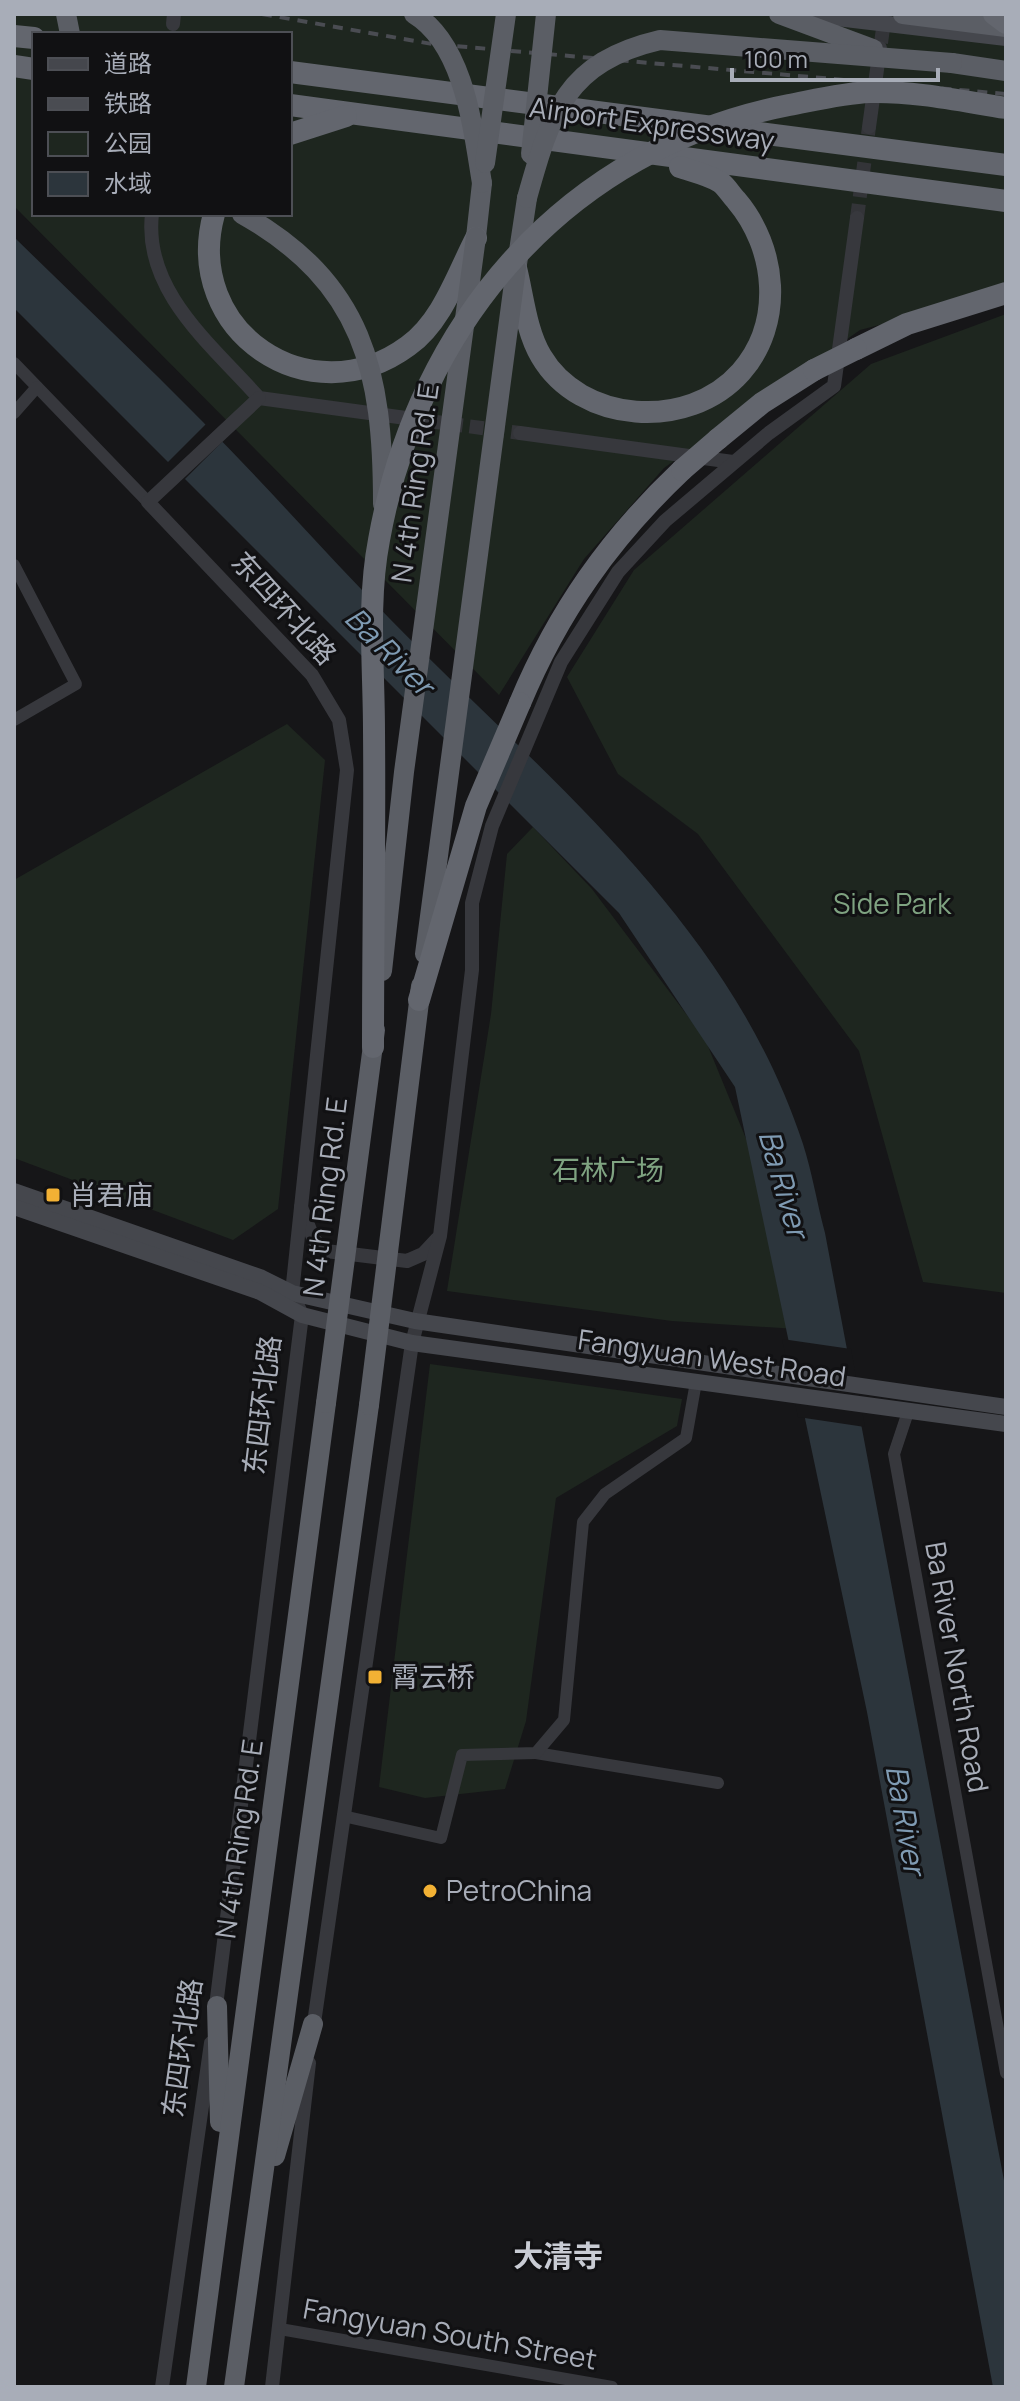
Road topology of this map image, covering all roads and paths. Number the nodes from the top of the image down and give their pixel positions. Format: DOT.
graph roads {
  1 [pos="414,14"];
  2 [pos="506,14"];
  3 [pos="546,14"];
  4 [pos="779,14"];
  5 [pos="803,14"];
  6 [pos="903,14"];
  7 [pos="994,14"];
  8 [pos="1006,25"];
  9 [pos="1006,38"];
  10 [pos="881,43"];
  11 [pos="952,63"];
  12 [pos="1006,71"];
  13 [pos="292,72"];
  14 [pos="292,105"];
  15 [pos="1006,108"];
  16 [pos="354,114"];
  17 [pos="869,127"];
  18 [pos="292,133"];
  19 [pos="645,154"];
  20 [pos="1006,165"];
  21 [pos="482,183"];
  22 [pos="527,198"];
  23 [pos="1006,201"];
  24 [pos="152,216"];
  25 [pos="213,216"];
  26 [pos="245,216"];
  27 [pos="857,218"];
  28 [pos="476,237"];
  29 [pos="516,268"];
  30 [pos="1006,293"];
  31 [pos="14,363"];
  32 [pos="37,387"];
  33 [pos="259,398"];
  34 [pos="14,413"];
  35 [pos="428,421"];
  36 [pos="520,433"];
  37 [pos="733,462"];
  38 [pos="148,502"];
  39 [pos="383,521"];
  40 [pos="14,565"];
  41 [pos="528,711"];
  42 [pos="14,720"];
  43 [pos="419,1000"];
  44 [pos="373,1047"];
  45 [pos="14,1191"];
  46 [pos="300,1203"];
  47 [pos="14,1207"];
  48 [pos="440,1236"];
  49 [pos="292,1293"];
  50 [pos="302,1315"];
  51 [pos="415,1321"];
  52 [pos="412,1343"];
  53 [pos="696,1382"];
  54 [pos="773,1383"];
  55 [pos="1006,1407"];
  56 [pos="902,1412"];
  57 [pos="1006,1424"];
  58 [pos="536,1753"];
  59 [pos="718,1783"];
  60 [pos="343,1816"];
  61 [pos="217,2006"];
  62 [pos="313,2024"];
  63 [pos="1006,2073"];
  64 [pos="221,2186"];
  65 [pos="255,2221"];
  66 [pos="280,2329"];
  67 [pos="162,2387"];
  68 [pos="196,2387"];
  69 [pos="234,2387"];
  70 [pos="272,2387"];
  71 [pos="612,2387"];
  1 -- 21 [label="highway, bridge"];
  2 -- 21 [label="highway, N 4th Ring Rd. E, bridge"];
  3 -- 22 [label="highway, bridge"];
  4 -- 11 [label="highway, bridge"];
  5 -- 9 [label="main road"];
  6 -- 8 [label="highway"];
  7 -- 8 [label="highway"];
  10 -- 17 [label="street"];
  11 -- 12 [label="highway"];
  11 -- 22 [label="highway, bridge"];
  13 -- 20 [label="highway, Airport Expressway"];
  14 -- 16 [label="highway, Airport Expressway"];
  15 -- 39 [label="highway, bridge"];
  16 -- 18 [label="highway"];
  16 -- 19 [label="highway, Airport Expressway"];
  19 -- 23 [label="highway, Airport Expressway"];
  19 -- 29 [label="highway"];
  21 -- 28 [label="highway, N 4th Ring Rd. E"];
  22 -- 29 [label="highway, bridge"];
  24 -- 33 [label="street"];
  25 -- 28 [label="highway, bridge"];
  26 -- 39 [label="highway, bridge"];
  27 -- 37 [label="street"];
  28 -- 44 [label="highway, N 4th Ring Rd. E, bridge"];
  29 -- 43 [label="highway, bridge"];
  30 -- 41 [label="highway, bridge"];
  31 -- 32 [label="street"];
  32 -- 34 [label="street"];
  32 -- 38 [label="street"];
  33 -- 35 [label="street"];
  33 -- 38 [label="street"];
  36 -- 37 [label="street"];
  37 -- 41 [label="street"];
  38 -- 46 [label="street, 东四环北路"];
  39 -- 44 [label="highway, bridge"];
  40 -- 42 [label="street"];
  41 -- 43 [label="highway, bridge"];
  41 -- 48 [label="street"];
  43 -- 65 [label="highway, bridge"];
  44 -- 64 [label="highway, N 4th Ring Rd. E, bridge"];
  45 -- 49 [label="main road, Fangyuan West Road"];
  46 -- 48 [label="street"];
  46 -- 49 [label="street, 东四环北路"];
  47 -- 50 [label="main road, Fangyuan West Road"];
  48 -- 51 [label="street"];
  49 -- 50 [label="street, 东四环北路"];
  49 -- 51 [label="main road, Fangyuan West Road"];
  50 -- 52 [label="main road, Fangyuan West Road"];
  50 -- 61 [label="street, 东四环北路"];
  51 -- 52 [label="street"];
  51 -- 54 [label="main road, Fangyuan West Road"];
  52 -- 53 [label="main road, Fangyuan West Road"];
  52 -- 60 [label="street"];
  53 -- 54 [label="main road, Fangyuan West Road"];
  53 -- 58 [label="street"];
  54 -- 55 [label="main road, Fangyuan West Road"];
  54 -- 56 [label="main road, Fangyuan West Road"];
  56 -- 57 [label="main road, Fangyuan West Road"];
  56 -- 63 [label="street, Ba River North Road"];
  58 -- 59 [label="street"];
  58 -- 60 [label="street"];
  60 -- 62 [label="street"];
  61 -- 64 [label="highway"];
  61 -- 67 [label="street, 东四环北路"];
  62 -- 65 [label="highway"];
  62 -- 66 [label="street"];
  64 -- 68 [label="highway, N 4th Ring Rd. E"];
  65 -- 69 [label="highway"];
  66 -- 70 [label="street"];
  66 -- 71 [label="street, Fangyuan South Street"];
}
